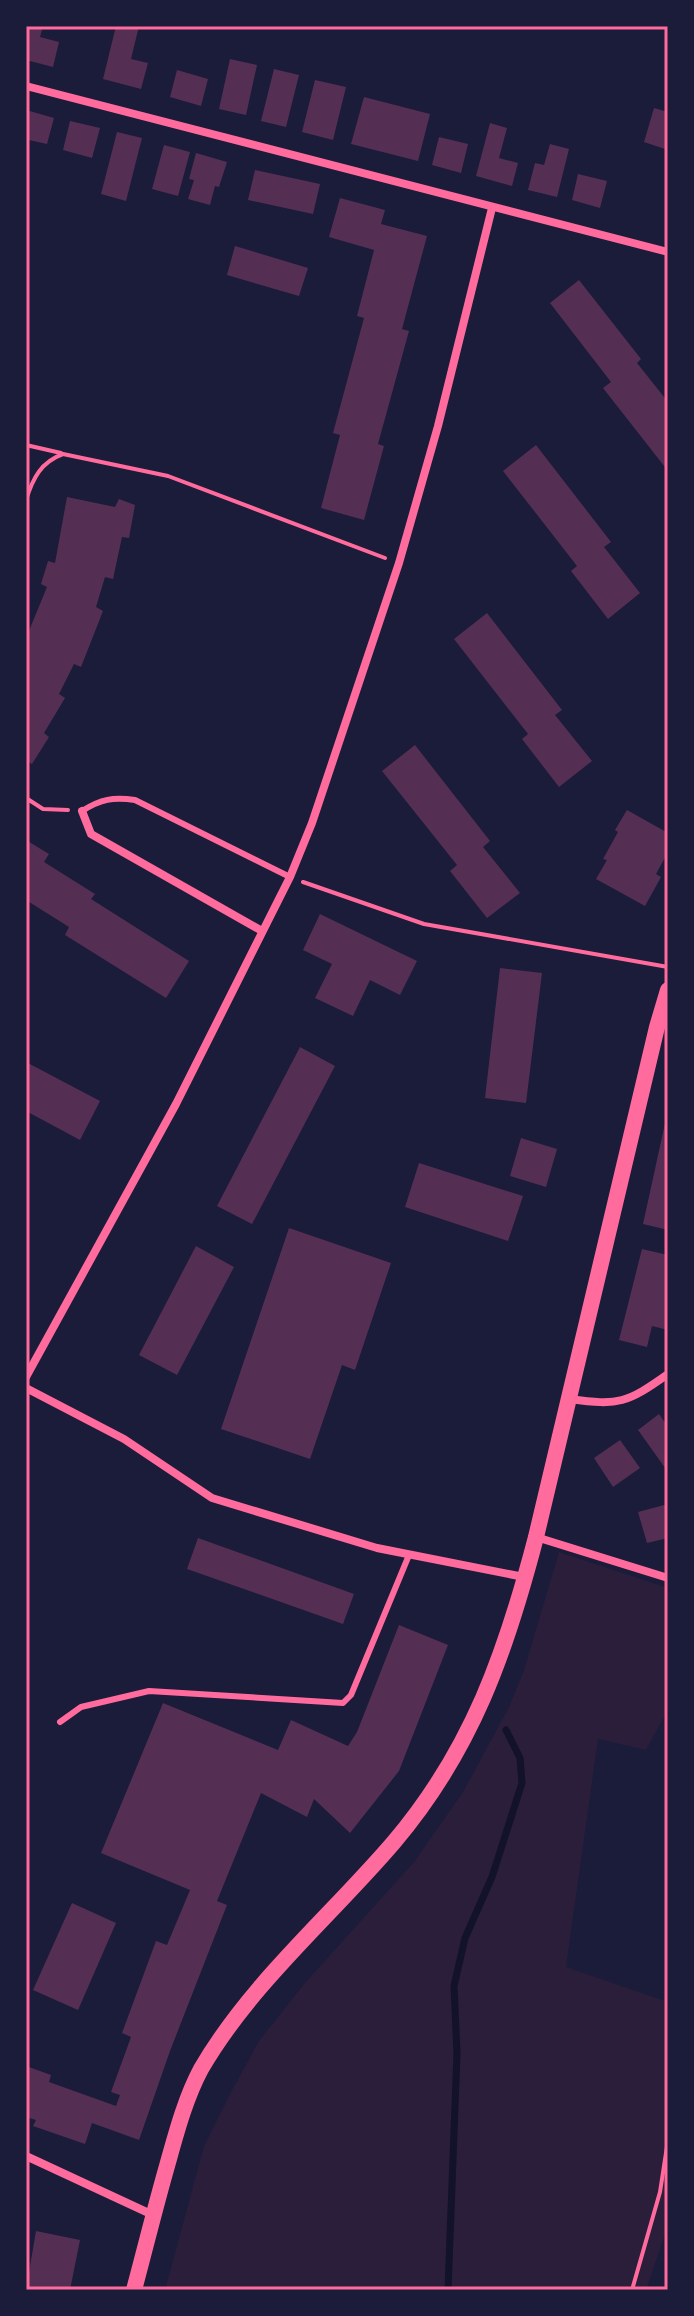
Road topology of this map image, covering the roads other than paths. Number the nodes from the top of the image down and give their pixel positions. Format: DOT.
graph roads {
  1 [pos="26,86"];
  2 [pos="492,208"];
  3 [pos="668,252"];
  4 [pos="82,811"];
  5 [pos="290,877"];
  6 [pos="262,931"];
  7 [pos="668,990"];
  8 [pos="668,1374"];
  9 [pos="26,1377"];
  10 [pos="26,1388"];
  11 [pos="570,1399"];
  12 [pos="536,1537"];
  13 [pos="409,1555"];
  14 [pos="525,1578"];
  15 [pos="668,1578"];
  16 [pos="60,1722"];
  17 [pos="26,2156"];
  18 [pos="153,2215"];
  19 [pos="134,2290"];
  1 -- 2 [label="street"];
  2 -- 3 [label="street"];
  2 -- 5 [label="street"];
  4 -- 5 [label="lane"];
  4 -- 6 [label="street"];
  5 -- 6 [label="street"];
  6 -- 9 [label="street"];
  7 -- 11 [label="main road"];
  8 -- 11 [label="street"];
  10 -- 13 [label="street"];
  11 -- 12 [label="main road"];
  12 -- 14 [label="main road"];
  12 -- 15 [label="street"];
  13 -- 14 [label="street"];
  13 -- 16 [label="lane"];
  14 -- 18 [label="main road"];
  17 -- 18 [label="street"];
  18 -- 19 [label="main road"];
}
